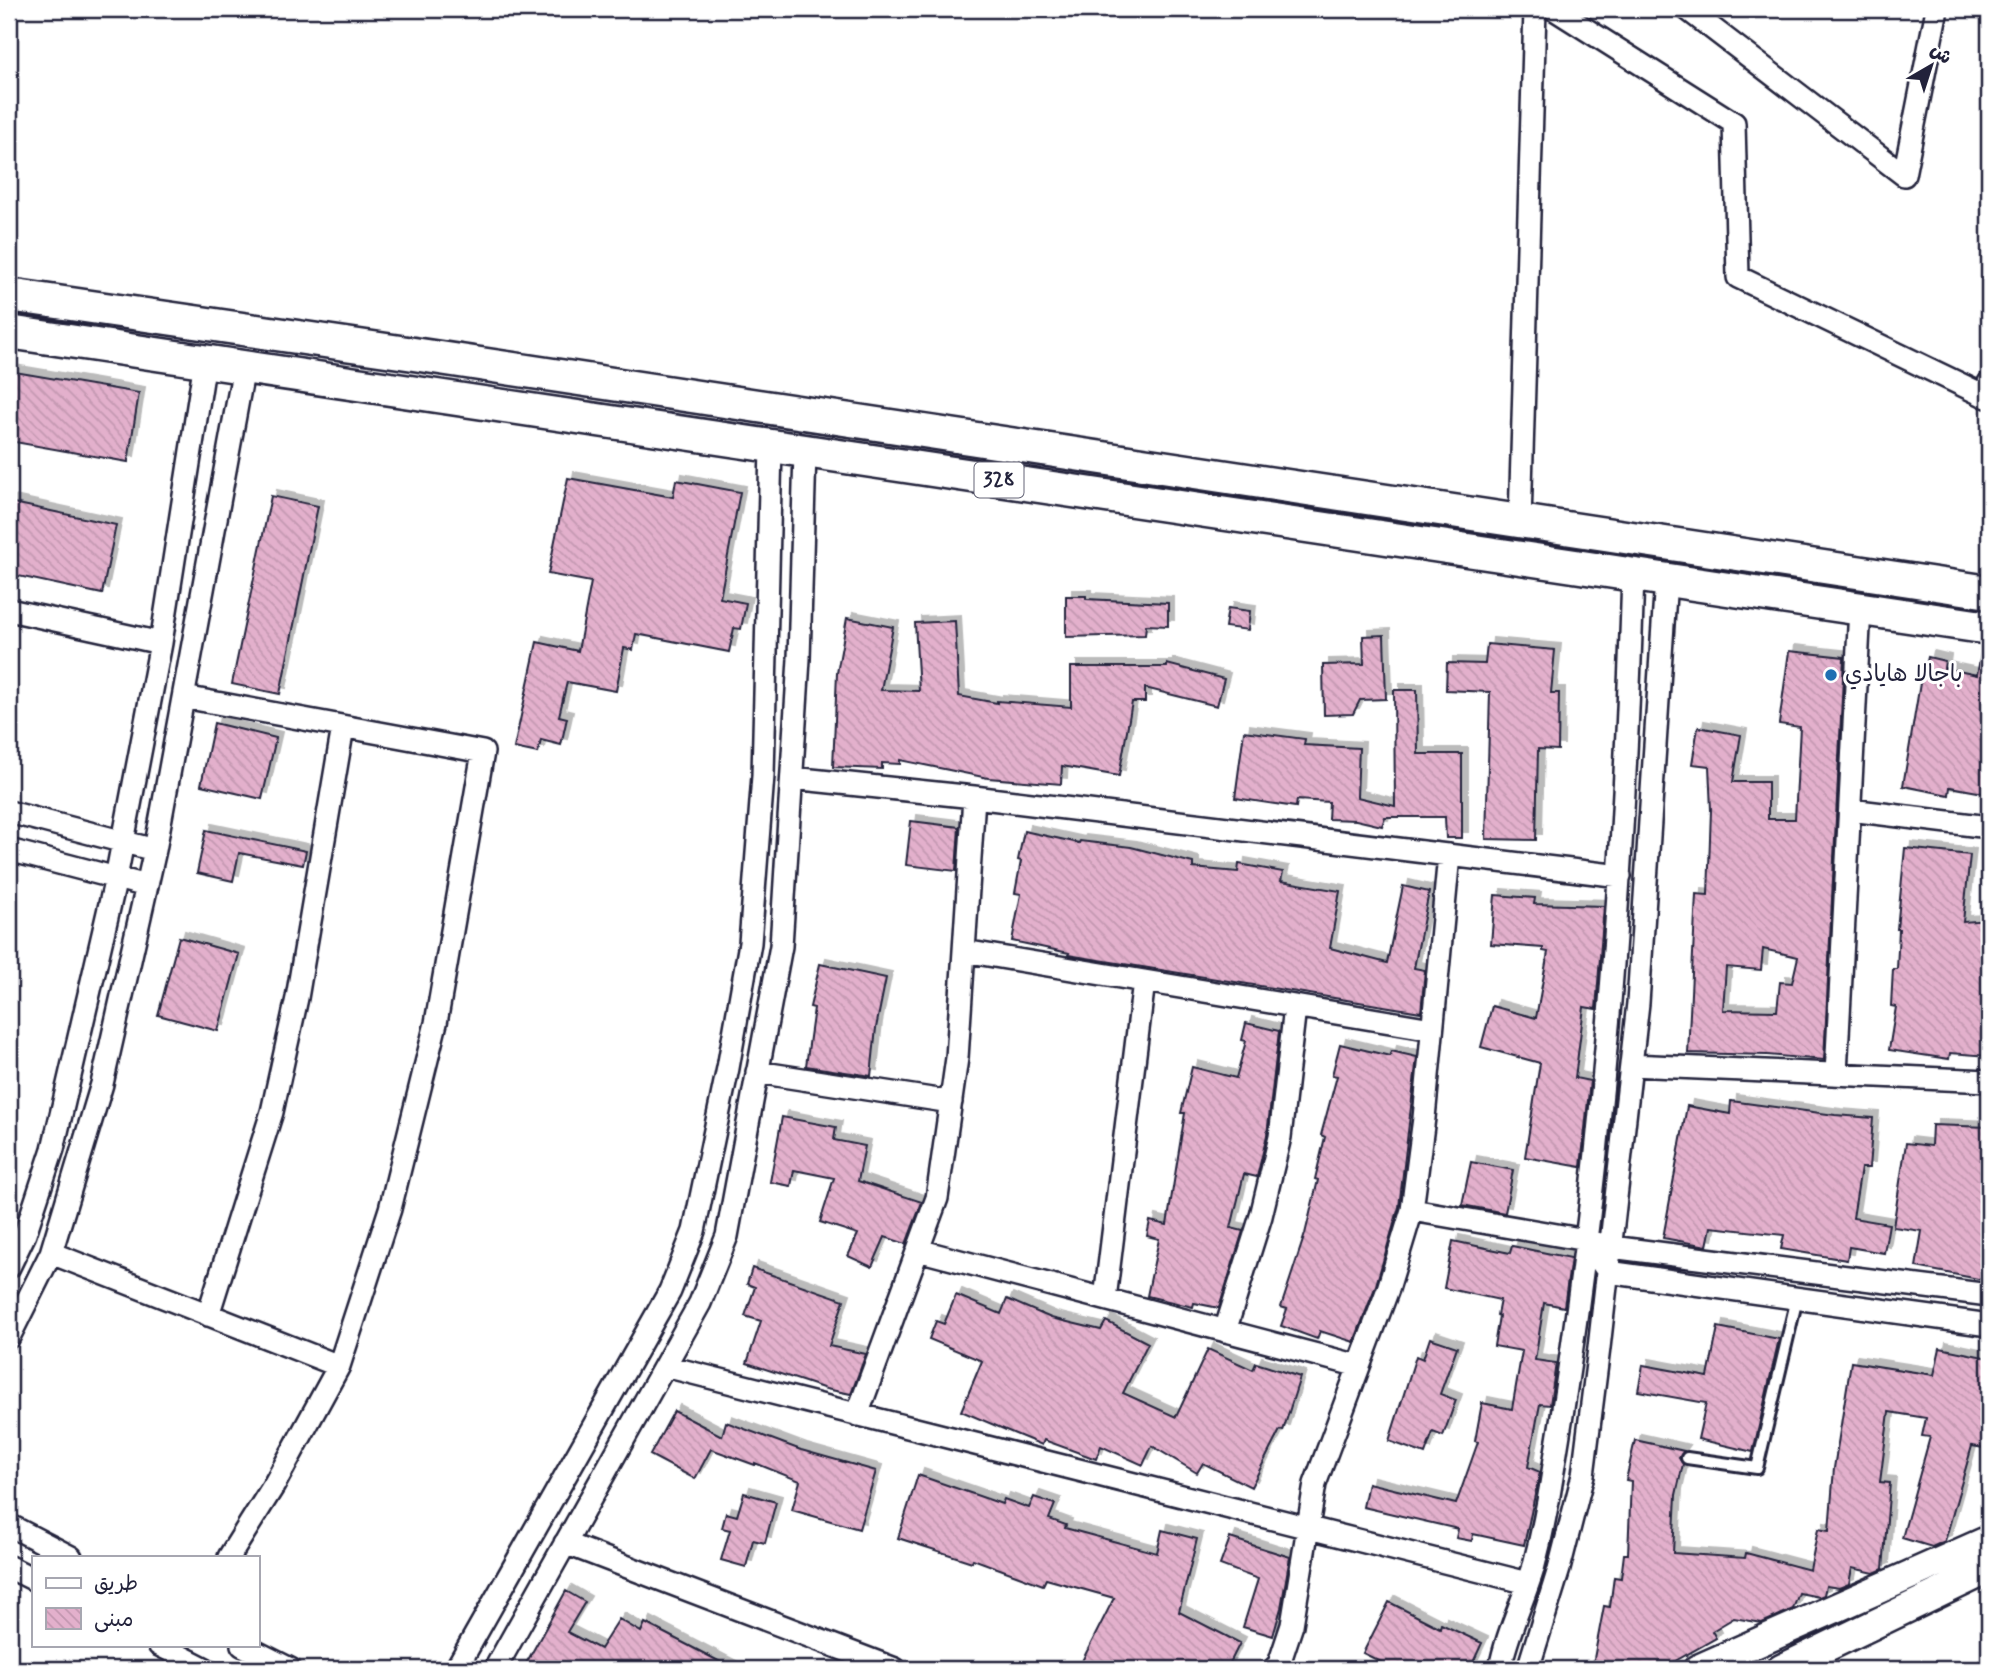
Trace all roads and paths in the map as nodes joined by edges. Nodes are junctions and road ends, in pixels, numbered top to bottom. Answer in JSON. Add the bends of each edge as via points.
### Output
{"nodes":[{"id":1,"x":1535,"y":9,"type":"edge"},
{"id":2,"x":1554,"y":9,"type":"edge"},
{"id":3,"x":1687,"y":9,"type":"edge"},
{"id":4,"x":1937,"y":9,"type":"edge"},
{"id":5,"x":9,"y":295,"type":"edge"},
{"id":6,"x":9,"y":332,"type":"edge"},
{"id":7,"x":205,"y":361,"type":"junction"},
{"id":8,"x":244,"y":367,"type":"junction"},
{"id":9,"x":1989,"y":383,"type":"edge"},
{"id":10,"x":771,"y":447,"type":"junction"},
{"id":11,"x":805,"y":452,"type":"junction"},
{"id":12,"x":1520,"y":522,"type":"junction"},
{"id":13,"x":1633,"y":574,"type":"junction"},
{"id":14,"x":1665,"y":579,"type":"junction"},
{"id":15,"x":1989,"y":592,"type":"edge"},
{"id":16,"x":1860,"y":608,"type":"junction"},
{"id":17,"x":9,"y":610,"type":"edge"},
{"id":18,"x":1989,"y":628,"type":"edge"},
{"id":19,"x":161,"y":643,"type":"junction"},
{"id":20,"x":184,"y":697,"type":"junction"},
{"id":21,"x":344,"y":726,"type":"junction"},
{"id":22,"x":792,"y":778,"type":"junction"},
{"id":23,"x":974,"y":797,"type":"junction"},
{"id":24,"x":1850,"y":810,"type":"junction"},
{"id":25,"x":9,"y":812,"type":"edge"},
{"id":26,"x":1989,"y":827,"type":"edge"},
{"id":27,"x":123,"y":842,"type":"junction"},
{"id":28,"x":9,"y":850,"type":"edge"},
{"id":29,"x":155,"y":850,"type":"junction"},
{"id":30,"x":1450,"y":855,"type":"junction"},
{"id":31,"x":1620,"y":876,"type":"junction"},
{"id":32,"x":116,"y":878,"type":"junction"},
{"id":33,"x":147,"y":886,"type":"junction"},
{"id":34,"x":964,"y":951,"type":"junction"},
{"id":35,"x":1144,"y":981,"type":"junction"},
{"id":36,"x":1296,"y":1007,"type":"junction"},
{"id":37,"x":1432,"y":1029,"type":"junction"},
{"id":38,"x":1631,"y":1065,"type":"junction"},
{"id":39,"x":757,"y":1072,"type":"junction"},
{"id":40,"x":1836,"y":1074,"type":"junction"},
{"id":41,"x":1989,"y":1081,"type":"edge"},
{"id":42,"x":951,"y":1102,"type":"junction"},
{"id":43,"x":1412,"y":1210,"type":"junction"},
{"id":44,"x":1586,"y":1240,"type":"junction"},
{"id":45,"x":1611,"y":1247,"type":"junction"},
{"id":46,"x":918,"y":1250,"type":"junction"},
{"id":47,"x":51,"y":1253,"type":"junction"},
{"id":48,"x":9,"y":1266,"type":"edge"},
{"id":49,"x":1608,"y":1272,"type":"junction"},
{"id":50,"x":1989,"y":1295,"type":"edge"},
{"id":51,"x":1797,"y":1298,"type":"junction"},
{"id":52,"x":1104,"y":1299,"type":"junction"},
{"id":53,"x":208,"y":1315,"type":"junction"},
{"id":54,"x":1989,"y":1325,"type":"edge"},
{"id":55,"x":1225,"y":1331,"type":"junction"},
{"id":56,"x":9,"y":1337,"type":"edge"},
{"id":57,"x":339,"y":1366,"type":"junction"},
{"id":58,"x":665,"y":1366,"type":"junction"},
{"id":59,"x":1359,"y":1367,"type":"junction"},
{"id":60,"x":857,"y":1415,"type":"junction"},
{"id":61,"x":1687,"y":1458,"type":"dead end"},
{"id":62,"x":9,"y":1525,"type":"edge"},
{"id":63,"x":1308,"y":1528,"type":"junction"},
{"id":64,"x":1989,"y":1540,"type":"edge"},
{"id":65,"x":565,"y":1543,"type":"junction"},
{"id":66,"x":69,"y":1556,"type":"edge"},
{"id":67,"x":230,"y":1556,"type":"edge"},
{"id":68,"x":9,"y":1567,"type":"edge"},
{"id":69,"x":1989,"y":1569,"type":"edge"},
{"id":70,"x":32,"y":1578,"type":"edge"},
{"id":71,"x":1528,"y":1583,"type":"junction"},
{"id":72,"x":160,"y":1646,"type":"edge"},
{"id":73,"x":244,"y":1646,"type":"edge"},
{"id":74,"x":183,"y":1664,"type":"edge"},
{"id":75,"x":206,"y":1669,"type":"edge"},
{"id":76,"x":290,"y":1669,"type":"edge"},
{"id":77,"x":456,"y":1669,"type":"edge"},
{"id":78,"x":495,"y":1669,"type":"edge"},
{"id":79,"x":895,"y":1669,"type":"edge"},
{"id":80,"x":1275,"y":1669,"type":"edge"},
{"id":81,"x":1500,"y":1669,"type":"edge"},
{"id":82,"x":1528,"y":1669,"type":"edge"},
{"id":83,"x":1698,"y":1669,"type":"edge"},
{"id":84,"x":1781,"y":1669,"type":"edge"}],
"edges":[{"from":1,"to":12,"type":"street"},
{"from":2,"to":9,"type":"street","via":[[1734,123],[1738,277],[1987,397]]},
{"from":3,"to":4,"type":"street","via":[[1904,175]]},
{"from":5,"to":12,"type":"main road"},
{"from":6,"to":7,"type":"main road","number":"328"},
{"from":7,"to":8,"type":"main road","number":"328"},
{"from":7,"to":19,"type":"street"},
{"from":8,"to":10,"type":"main road","number":"328"},
{"from":8,"to":20,"type":"street"},
{"from":10,"to":11,"type":"main road","number":"328"},
{"from":10,"to":77,"type":"street","via":[[763,776],[751,943],[694,1231],[670,1291]]},
{"from":11,"to":13,"type":"main road","number":"328"},
{"from":11,"to":22,"type":"street"},
{"from":12,"to":15,"type":"main road"},
{"from":13,"to":14,"type":"main road","number":"328"},
{"from":13,"to":31,"type":"street"},
{"from":14,"to":16,"type":"main road","number":"328"},
{"from":14,"to":38,"type":"street"},
{"from":16,"to":18,"type":"main road","number":"328"},
{"from":16,"to":24,"type":"street"},
{"from":17,"to":19,"type":"street"},
{"from":19,"to":27,"type":"street"},
{"from":20,"to":21,"type":"street"},
{"from":20,"to":29,"type":"street"},
{"from":21,"to":53,"type":"street","via":[[297,998],[272,1112]]},
{"from":21,"to":57,"type":"street","via":[[482,752],[436,1023],[390,1209]]},
{"from":22,"to":23,"type":"street"},
{"from":22,"to":39,"type":"street","via":[[781,946]]},
{"from":23,"to":30,"type":"street"},
{"from":23,"to":34,"type":"street"},
{"from":24,"to":26,"type":"street"},
{"from":24,"to":40,"type":"street"},
{"from":25,"to":27,"type":"street"},
{"from":27,"to":29,"type":"street"},
{"from":27,"to":32,"type":"street"},
{"from":28,"to":32,"type":"street"},
{"from":29,"to":33,"type":"street"},
{"from":30,"to":31,"type":"street"},
{"from":30,"to":37,"type":"street"},
{"from":31,"to":44,"type":"street","via":[[1611,1013]]},
{"from":32,"to":33,"type":"street"},
{"from":32,"to":48,"type":"street","via":[[53,1149],[25,1234]]},
{"from":33,"to":47,"type":"street","via":[[102,1084]]},
{"from":34,"to":35,"type":"street"},
{"from":34,"to":42,"type":"street"},
{"from":35,"to":36,"type":"street"},
{"from":35,"to":52,"type":"street"},
{"from":36,"to":37,"type":"street"},
{"from":36,"to":55,"type":"street","via":[[1280,1137]]},
{"from":37,"to":43,"type":"street"},
{"from":38,"to":40,"type":"street"},
{"from":38,"to":45,"type":"street"},
{"from":39,"to":42,"type":"street"},
{"from":39,"to":58,"type":"street","via":[[727,1236],[700,1303]]},
{"from":40,"to":41,"type":"street"},
{"from":42,"to":46,"type":"street","via":[[937,1199]]},
{"from":43,"to":44,"type":"street"},
{"from":43,"to":59,"type":"street"},
{"from":44,"to":45,"type":"street"},
{"from":44,"to":49,"type":"street"},
{"from":44,"to":71,"type":"street","via":[[1554,1467]]},
{"from":45,"to":49,"type":"street"},
{"from":45,"to":50,"type":"street"},
{"from":46,"to":52,"type":"street"},
{"from":46,"to":60,"type":"street"},
{"from":47,"to":53,"type":"street"},
{"from":47,"to":56,"type":"street"},
{"from":49,"to":51,"type":"street"},
{"from":49,"to":82,"type":"street","via":[[1583,1475]]},
{"from":51,"to":54,"type":"street"},
{"from":51,"to":61,"type":"lane","via":[[1757,1468]]},
{"from":52,"to":55,"type":"street"},
{"from":53,"to":57,"type":"street"},
{"from":55,"to":59,"type":"street"},
{"from":57,"to":67,"type":"street"},
{"from":58,"to":60,"type":"street"},
{"from":58,"to":65,"type":"street"},
{"from":59,"to":63,"type":"street","via":[[1315,1484]]},
{"from":60,"to":63,"type":"street"},
{"from":62,"to":66,"type":"street"},
{"from":63,"to":71,"type":"street"},
{"from":63,"to":80,"type":"street","via":[[1292,1625]]},
{"from":64,"to":83,"type":"street"},
{"from":65,"to":78,"type":"street"},
{"from":65,"to":79,"type":"street"},
{"from":68,"to":70,"type":"street"},
{"from":69,"to":84,"type":"street"},
{"from":71,"to":81,"type":"street"},
{"from":72,"to":74,"type":"street"},
{"from":73,"to":76,"type":"street"},
{"from":74,"to":75,"type":"street"}]}
